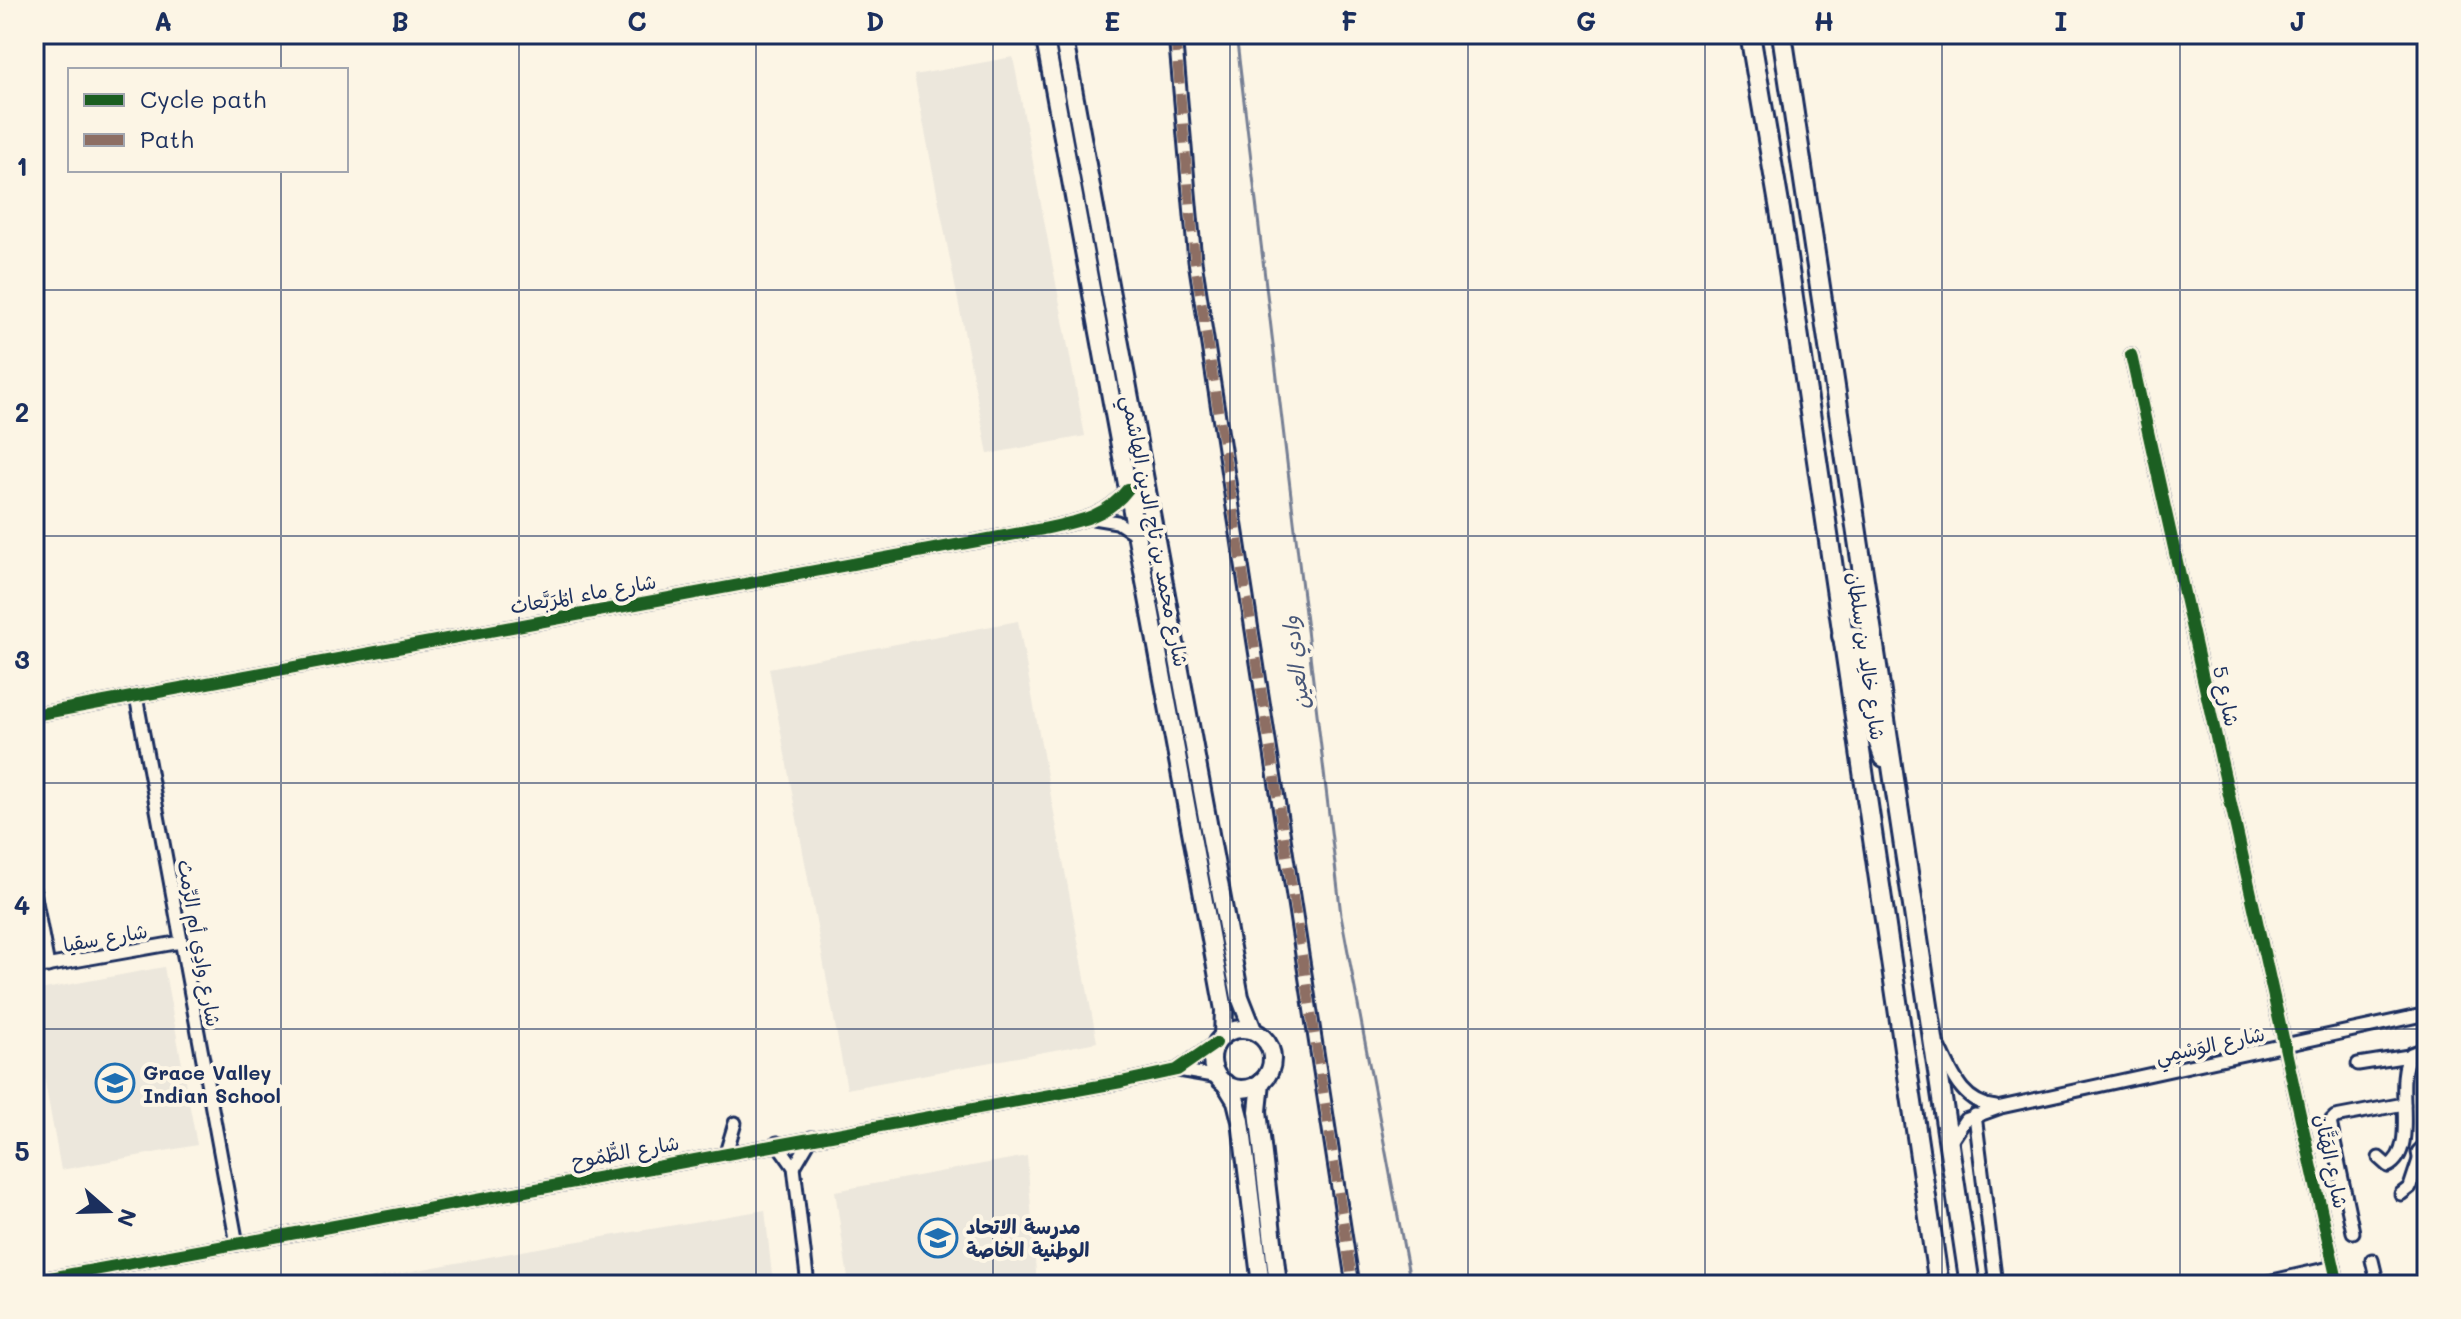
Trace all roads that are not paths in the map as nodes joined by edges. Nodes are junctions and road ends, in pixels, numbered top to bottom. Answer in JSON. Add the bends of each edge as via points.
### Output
{"nodes":[{"id":1,"x":1044,"y":34,"type":"edge"},
{"id":2,"x":1063,"y":34,"type":"edge"},
{"id":3,"x":1175,"y":34,"type":"edge"},
{"id":4,"x":1750,"y":34,"type":"edge"},
{"id":5,"x":1782,"y":34,"type":"edge"},
{"id":6,"x":2131,"y":355,"type":"dead end"},
{"id":7,"x":1818,"y":471,"type":"junction"},
{"id":8,"x":1128,"y":489,"type":"junction"},
{"id":9,"x":1092,"y":518,"type":"junction"},
{"id":10,"x":1138,"y":536,"type":"junction"},
{"id":11,"x":1869,"y":611,"type":"junction"},
{"id":12,"x":1842,"y":636,"type":"junction"},
{"id":13,"x":136,"y":696,"type":"junction"},
{"id":14,"x":34,"y":715,"type":"edge"},
{"id":15,"x":1896,"y":777,"type":"junction"},
{"id":16,"x":34,"y":891,"type":"edge"},
{"id":17,"x":181,"y":942,"type":"junction"},
{"id":18,"x":48,"y":966,"type":"junction"},
{"id":19,"x":34,"y":968,"type":"edge"},
{"id":20,"x":2427,"y":1014,"type":"edge"},
{"id":21,"x":1253,"y":1030,"type":"junction"},
{"id":22,"x":1932,"y":1033,"type":"junction"},
{"id":23,"x":1220,"y":1040,"type":"junction"},
{"id":24,"x":2286,"y":1046,"type":"junction"},
{"id":25,"x":2427,"y":1048,"type":"edge"},
{"id":26,"x":2409,"y":1056,"type":"junction"},
{"id":27,"x":2358,"y":1064,"type":"dead end"},
{"id":28,"x":1177,"y":1070,"type":"junction"},
{"id":29,"x":1222,"y":1080,"type":"junction"},
{"id":30,"x":1261,"y":1082,"type":"junction"},
{"id":31,"x":2404,"y":1104,"type":"junction"},
{"id":32,"x":2001,"y":1107,"type":"junction"},
{"id":33,"x":1975,"y":1115,"type":"junction"},
{"id":34,"x":735,"y":1123,"type":"dead end"},
{"id":35,"x":811,"y":1138,"type":"junction"},
{"id":36,"x":2403,"y":1142,"type":"junction"},
{"id":37,"x":777,"y":1143,"type":"junction"},
{"id":38,"x":1949,"y":1144,"type":"junction"},
{"id":39,"x":726,"y":1153,"type":"junction"},
{"id":40,"x":2423,"y":1155,"type":"edge"},
{"id":41,"x":2379,"y":1158,"type":"dead end"},
{"id":42,"x":794,"y":1167,"type":"junction"},
{"id":43,"x":2401,"y":1194,"type":"dead end"},
{"id":44,"x":2353,"y":1232,"type":"dead end"},
{"id":45,"x":237,"y":1244,"type":"junction"},
{"id":46,"x":2372,"y":1260,"type":"dead end"},
{"id":47,"x":2334,"y":1267,"type":"junction"},
{"id":48,"x":34,"y":1281,"type":"edge"},
{"id":49,"x":808,"y":1285,"type":"edge"},
{"id":50,"x":1261,"y":1285,"type":"edge"},
{"id":51,"x":1278,"y":1285,"type":"edge"},
{"id":52,"x":1353,"y":1285,"type":"edge"},
{"id":53,"x":1939,"y":1285,"type":"edge"},
{"id":54,"x":1970,"y":1285,"type":"edge"},
{"id":55,"x":1996,"y":1285,"type":"edge"},
{"id":56,"x":2255,"y":1285,"type":"edge"},
{"id":57,"x":2338,"y":1285,"type":"edge"},
{"id":58,"x":2378,"y":1285,"type":"edge"}],
"edges":[{"from":1,"to":8,"type":"street","name":"شارع محمد بن تاج الدين الهاشمي"},
{"from":2,"to":21,"type":"street","name":"شارع محمد بن تاج الدين الهاشمي","via":[[1241,1004]]},
{"from":3,"to":52,"type":"street","via":[[1195,261]]},
{"from":4,"to":7,"type":"main road","name":"شارع خالِد بن سلطان"},
{"from":5,"to":11,"type":"main road","name":"شارع خالِد بن سلطان"},
{"from":6,"to":24,"type":"street","name":"شارع 5"},
{"from":7,"to":11,"type":"main road","via":[[1832,499],[1851,606]]},
{"from":7,"to":12,"type":"main road","name":"شارع خالِد بن سلطان"},
{"from":8,"to":9,"type":"street","name":"شارع ماء المُرَبَّعات"},
{"from":8,"to":10,"type":"street","name":"شارع محمد بن تاج الدين الهاشمي"},
{"from":9,"to":10,"type":"street","name":"شارع ماء المُرَبَّعات","via":[[1117,522]]},
{"from":9,"to":13,"type":"street","name":"شارع ماء المُرَبَّعات"},
{"from":10,"to":23,"type":"street","name":"شارع محمد بن تاج الدين الهاشمي","via":[[1224,1010]]},
{"from":11,"to":15,"type":"main road","name":"شارع خالِد بن سلطان"},
{"from":12,"to":15,"type":"main road","via":[[1855,636],[1861,644],[1875,732]]},
{"from":12,"to":53,"type":"main road","name":"شارع خالِد بن سلطان"},
{"from":13,"to":14,"type":"street","name":"شارع ماء المُرَبَّعات"},
{"from":13,"to":17,"type":"street","name":"شارع وادِي أم الرِّمث"},
{"from":15,"to":22,"type":"main road","name":"شارع خالِد بن سلطان"},
{"from":16,"to":18,"type":"street"},
{"from":17,"to":18,"type":"street","name":"شارع سقيا"},
{"from":17,"to":45,"type":"street","name":"شارع وادِي أم الرِّمث"},
{"from":18,"to":19,"type":"street","name":"شارع سقيا"},
{"from":20,"to":24,"type":"street","name":"شارع الوَسْمِي"},
{"from":21,"to":23,"type":"street","via":[[1240,1029]]},
{"from":21,"to":30,"type":"street","via":[[1264,1038],[1272,1057]]},
{"from":22,"to":32,"type":"street","via":[[1971,1099]]},
{"from":22,"to":38,"type":"main road","name":"شارع خالِد بن سلطان"},
{"from":23,"to":28,"type":"street","name":"شارع الطُّمُوح"},
{"from":23,"to":29,"type":"street","via":[[1212,1061]]},
{"from":24,"to":32,"type":"street","name":"شارع الوَسْمِي"},
{"from":24,"to":47,"type":"street","name":"شارع الهَتَّان"},
{"from":25,"to":26,"type":"street"},
{"from":26,"to":27,"type":"street"},
{"from":26,"to":31,"type":"street"},
{"from":28,"to":29,"type":"street","name":"شارع الطُّمُوح"},
{"from":28,"to":35,"type":"street","name":"شارع الطُّمُوح"},
{"from":29,"to":30,"type":"street","via":[[1240,1088]]},
{"from":29,"to":50,"type":"street","via":[[1239,1110]]},
{"from":30,"to":51,"type":"street","via":[[1258,1111]]},
{"from":31,"to":36,"type":"street"},
{"from":31,"to":44,"type":"street","via":[[2330,1122]]},
{"from":32,"to":33,"type":"street","name":"شارع الوَسْمِي"},
{"from":33,"to":38,"type":"street","via":[[1965,1120]]},
{"from":33,"to":55,"type":"street"},
{"from":34,"to":39,"type":"street"},
{"from":35,"to":37,"type":"street","name":"شارع الطُّمُوح"},
{"from":35,"to":42,"type":"street"},
{"from":36,"to":40,"type":"street"},
{"from":36,"to":41,"type":"street","via":[[2392,1165]]},
{"from":37,"to":39,"type":"street","name":"شارع الطُّمُوح"},
{"from":37,"to":42,"type":"street"},
{"from":38,"to":54,"type":"main road","name":"شارع خالِد بن سلطان"},
{"from":39,"to":45,"type":"street","name":"شارع الطُّمُوح"},
{"from":40,"to":43,"type":"street","via":[[2410,1187]]},
{"from":42,"to":49,"type":"street"},
{"from":45,"to":48,"type":"street","name":"شارع الطُّمُوح"},
{"from":46,"to":58,"type":"street"},
{"from":47,"to":56,"type":"street"},
{"from":47,"to":57,"type":"street","name":"شارع الهَتَّان"}]}
